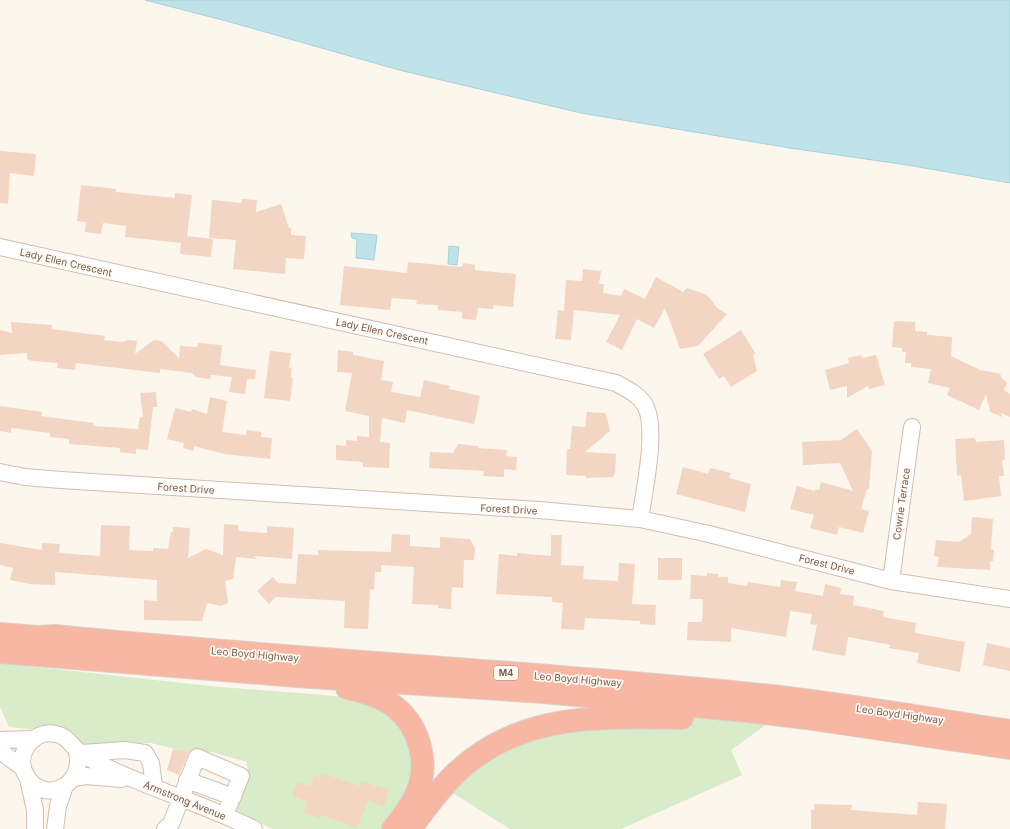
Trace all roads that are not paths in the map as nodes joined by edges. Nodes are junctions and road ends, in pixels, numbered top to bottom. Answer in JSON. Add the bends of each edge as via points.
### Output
{"nodes":[{"id":1,"x":0,"y":247,"type":"edge"},
{"id":2,"x":912,"y":427,"type":"dead end"},
{"id":3,"x":0,"y":472,"type":"edge"},
{"id":4,"x":640,"y":519,"type":"junction"},
{"id":5,"x":891,"y":581,"type":"junction"},
{"id":6,"x":1010,"y":599,"type":"edge"},
{"id":7,"x":0,"y":623,"type":"edge"},
{"id":8,"x":0,"y":634,"type":"edge"},
{"id":9,"x":55,"y":636,"type":"junction"},
{"id":10,"x":0,"y":652,"type":"edge"},
{"id":11,"x":297,"y":676,"type":"junction"},
{"id":12,"x":747,"y":712,"type":"junction"},
{"id":13,"x":1010,"y":731,"type":"edge"},
{"id":14,"x":34,"y":739,"type":"junction"},
{"id":15,"x":0,"y":740,"type":"edge"},
{"id":16,"x":1010,"y":748,"type":"edge"},
{"id":17,"x":0,"y":751,"type":"edge"},
{"id":18,"x":79,"y":751,"type":"junction"},
{"id":19,"x":26,"y":774,"type":"junction"},
{"id":20,"x":187,"y":780,"type":"junction"},
{"id":21,"x":138,"y":781,"type":"junction"},
{"id":22,"x":70,"y":782,"type":"junction"},
{"id":23,"x":154,"y":787,"type":"junction"},
{"id":24,"x":235,"y":791,"type":"junction"},
{"id":25,"x":180,"y":797,"type":"junction"},
{"id":26,"x":225,"y":815,"type":"junction"},
{"id":27,"x":244,"y":827,"type":"edge"},
{"id":28,"x":170,"y":828,"type":"edge"},
{"id":29,"x":34,"y":829,"type":"edge"},
{"id":30,"x":55,"y":829,"type":"edge"},
{"id":31,"x":393,"y":829,"type":"edge"},
{"id":32,"x":410,"y":829,"type":"edge"}],
"edges":[{"from":1,"to":4,"type":"street","name":"Lady Ellen Crescent","via":[[616,383],[634,392],[645,405],[649,417],[648,465]]},
{"from":2,"to":5,"type":"street","name":"Cowrie Terrace"},
{"from":3,"to":4,"type":"street","name":"Forest Drive","via":[[61,480]]},
{"from":4,"to":5,"type":"street","name":"Forest Drive"},
{"from":5,"to":6,"type":"street","name":"Forest Drive"},
{"from":7,"to":9,"type":"highway"},
{"from":8,"to":9,"type":"highway","name":"Leo Boyd Highway","number":"M4"},
{"from":9,"to":13,"type":"highway","name":"Leo Boyd Highway","number":"M4","via":[[174,648],[774,696]]},
{"from":10,"to":11,"type":"highway","name":"Leo Boyd Highway","number":"M4"},
{"from":11,"to":12,"type":"highway","name":"Leo Boyd Highway","number":"M4","via":[[544,692]]},
{"from":11,"to":31,"type":"highway","via":[[380,698],[394,706],[412,726],[421,749],[422,778],[413,802]]},
{"from":12,"to":16,"type":"highway","name":"Leo Boyd Highway","number":"M4","via":[[814,719]]},
{"from":12,"to":32,"type":"highway","via":[[704,718],[574,719],[531,729],[498,744],[467,764],[435,796]]},
{"from":14,"to":15,"type":"street"},
{"from":14,"to":18,"type":"street","via":[[46,734],[58,734]]},
{"from":14,"to":19,"type":"street","via":[[24,752]]},
{"from":17,"to":19,"type":"street"},
{"from":18,"to":21,"type":"street","name":"Armstrong Avenue","via":[[104,766]]},
{"from":18,"to":22,"type":"street","via":[[79,766]]},
{"from":18,"to":23,"type":"street","via":[[125,750],[145,753],[151,763]]},
{"from":19,"to":22,"type":"street","via":[[40,788],[47,790]]},
{"from":19,"to":29,"type":"street","via":[[35,810]]},
{"from":20,"to":24,"type":"street"},
{"from":20,"to":24,"type":"street","via":[[197,757],[241,776]]},
{"from":20,"to":25,"type":"street"},
{"from":21,"to":22,"type":"street","name":"Armstrong Avenue","via":[[86,776]]},
{"from":21,"to":23,"type":"street","name":"Armstrong Avenue"},
{"from":22,"to":30,"type":"street","via":[[58,806]]},
{"from":23,"to":25,"type":"street","name":"Armstrong Avenue"},
{"from":24,"to":26,"type":"street"},
{"from":25,"to":26,"type":"street","name":"Armstrong Avenue"},
{"from":25,"to":28,"type":"street"},
{"from":26,"to":27,"type":"street","name":"Armstrong Avenue"}]}
